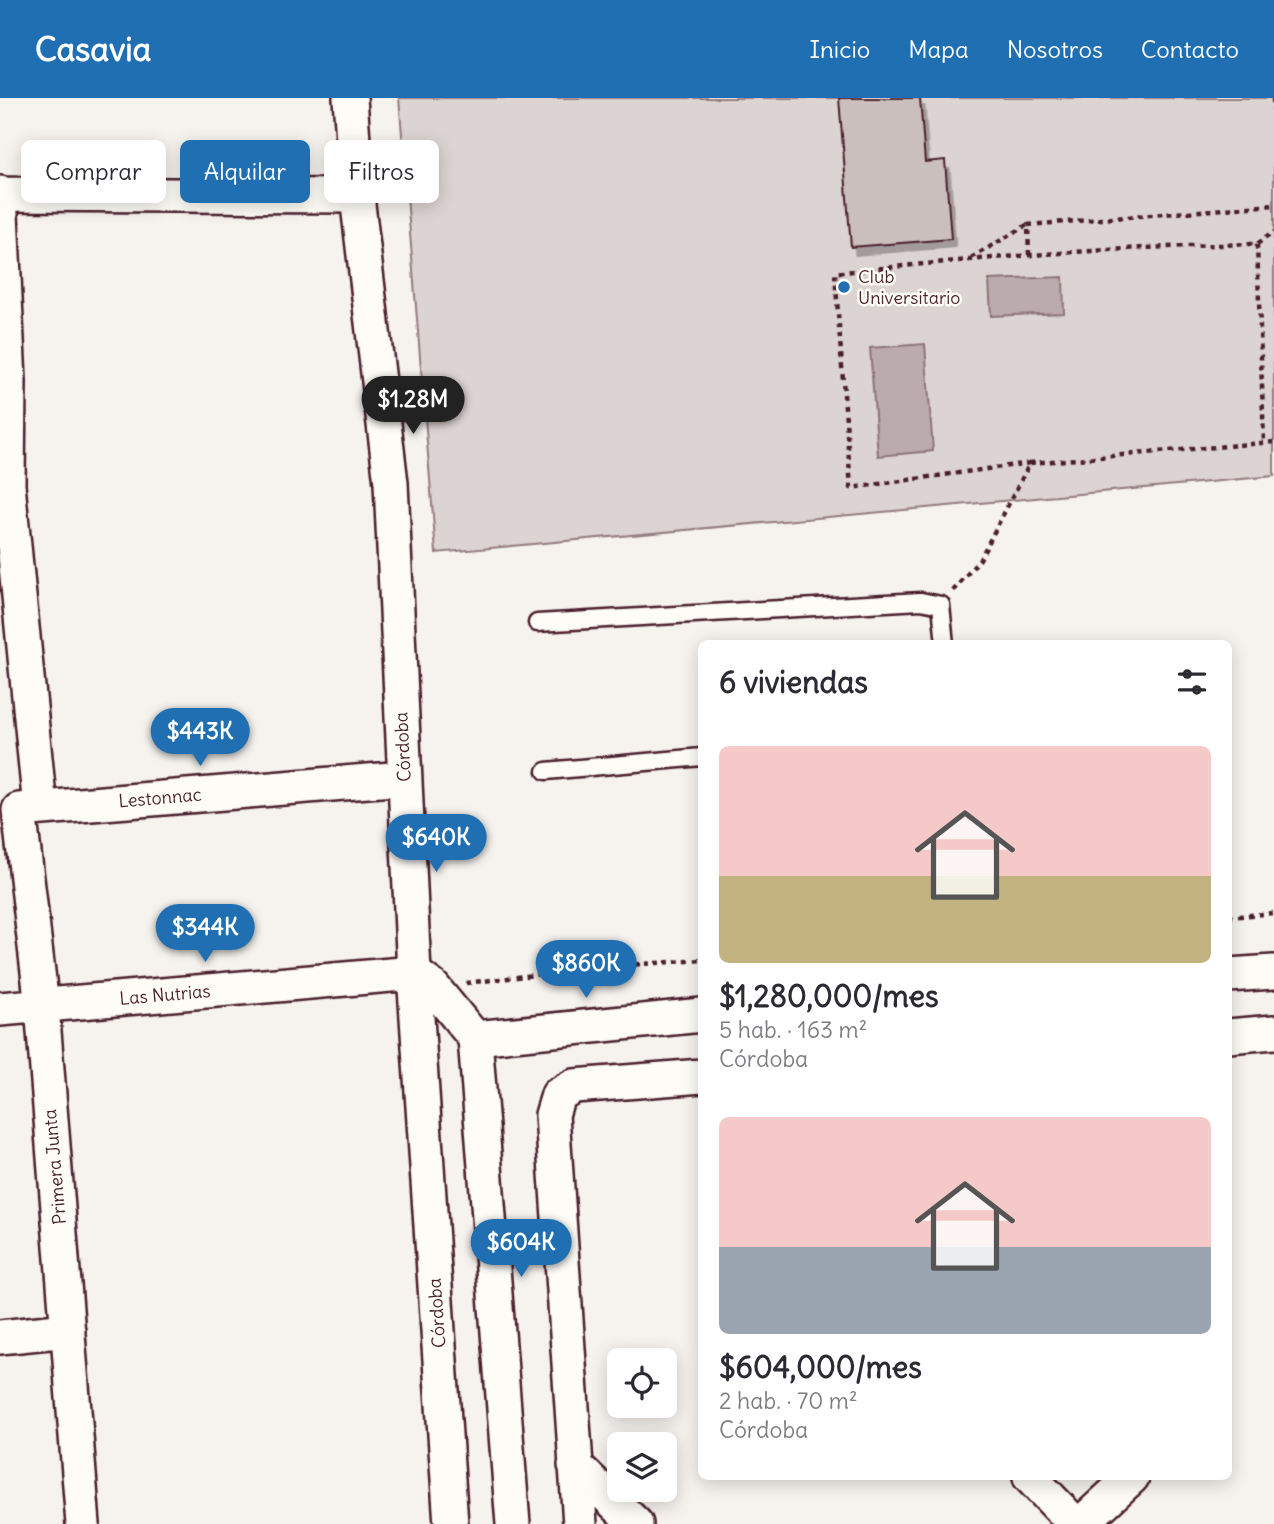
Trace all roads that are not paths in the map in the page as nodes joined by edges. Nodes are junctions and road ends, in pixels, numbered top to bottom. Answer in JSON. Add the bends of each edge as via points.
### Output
{"nodes":[{"id":1,"x":350,"y":98,"type":"edge"},
{"id":2,"x":353,"y":140,"type":"edge"},
{"id":3,"x":0,"y":194,"type":"edge"},
{"id":4,"x":324,"y":196,"type":"edge"},
{"id":5,"x":358,"y":203,"type":"edge"},
{"id":6,"x":4,"y":383,"type":"edge"},
{"id":7,"x":4,"y":484,"type":"edge"},
{"id":8,"x":537,"y":623,"type":"dead end"},
{"id":9,"x":944,"y":640,"type":"edge"},
{"id":10,"x":698,"y":757,"type":"edge"},
{"id":11,"x":546,"y":771,"type":"dead end"},
{"id":12,"x":404,"y":778,"type":"junction"},
{"id":13,"x":20,"y":810,"type":"edge"},
{"id":14,"x":1274,"y":972,"type":"edge"},
{"id":15,"x":1232,"y":975,"type":"edge"},
{"id":16,"x":423,"y":980,"type":"junction"},
{"id":17,"x":42,"y":1006,"type":"junction"},
{"id":18,"x":0,"y":1009,"type":"edge"},
{"id":19,"x":698,"y":1015,"type":"edge"},
{"id":20,"x":1274,"y":1032,"type":"edge"},
{"id":21,"x":1232,"y":1036,"type":"edge"},
{"id":22,"x":475,"y":1038,"type":"junction"},
{"id":23,"x":698,"y":1076,"type":"edge"},
{"id":24,"x":68,"y":1330,"type":"junction"},
{"id":25,"x":0,"y":1336,"type":"edge"},
{"id":26,"x":575,"y":1465,"type":"junction"},
{"id":27,"x":1033,"y":1480,"type":"edge"},
{"id":28,"x":1129,"y":1480,"type":"edge"},
{"id":29,"x":83,"y":1524,"type":"edge"},
{"id":30,"x":451,"y":1524,"type":"edge"},
{"id":31,"x":513,"y":1524,"type":"edge"},
{"id":32,"x":580,"y":1524,"type":"edge"},
{"id":33,"x":636,"y":1524,"type":"edge"},
{"id":34,"x":1075,"y":1524,"type":"edge"},
{"id":35,"x":1081,"y":1524,"type":"edge"}],
"edges":[{"from":1,"to":2,"type":"street","name":"Córdoba"},
{"from":3,"to":4,"type":"street"},
{"from":3,"to":6,"type":"street","name":"Primera Junta"},
{"from":5,"to":12,"type":"street","name":"Córdoba","via":[[391,483]]},
{"from":6,"to":7,"type":"street","name":"Primera Junta"},
{"from":7,"to":13,"type":"street","name":"Primera Junta"},
{"from":8,"to":9,"type":"lane","via":[[922,601],[941,605]]},
{"from":10,"to":11,"type":"lane"},
{"from":12,"to":13,"type":"street","name":"Lestonnac"},
{"from":12,"to":16,"type":"street","name":"Córdoba"},
{"from":13,"to":17,"type":"street","name":"Primera Junta"},
{"from":14,"to":15,"type":"street"},
{"from":16,"to":17,"type":"street","name":"Las Nutrias"},
{"from":16,"to":22,"type":"street"},
{"from":16,"to":30,"type":"street","name":"Córdoba"},
{"from":17,"to":18,"type":"street","name":"Las Nutrias"},
{"from":17,"to":24,"type":"street","name":"Primera Junta"},
{"from":19,"to":22,"type":"street"},
{"from":20,"to":21,"type":"street"},
{"from":22,"to":31,"type":"street"},
{"from":23,"to":26,"type":"street","via":[[574,1086],[558,1095],[552,1115]]},
{"from":24,"to":25,"type":"street"},
{"from":24,"to":29,"type":"street","name":"Primera Junta"},
{"from":26,"to":32,"type":"street"},
{"from":26,"to":33,"type":"street"},
{"from":27,"to":34,"type":"street"},
{"from":28,"to":35,"type":"street"}]}
